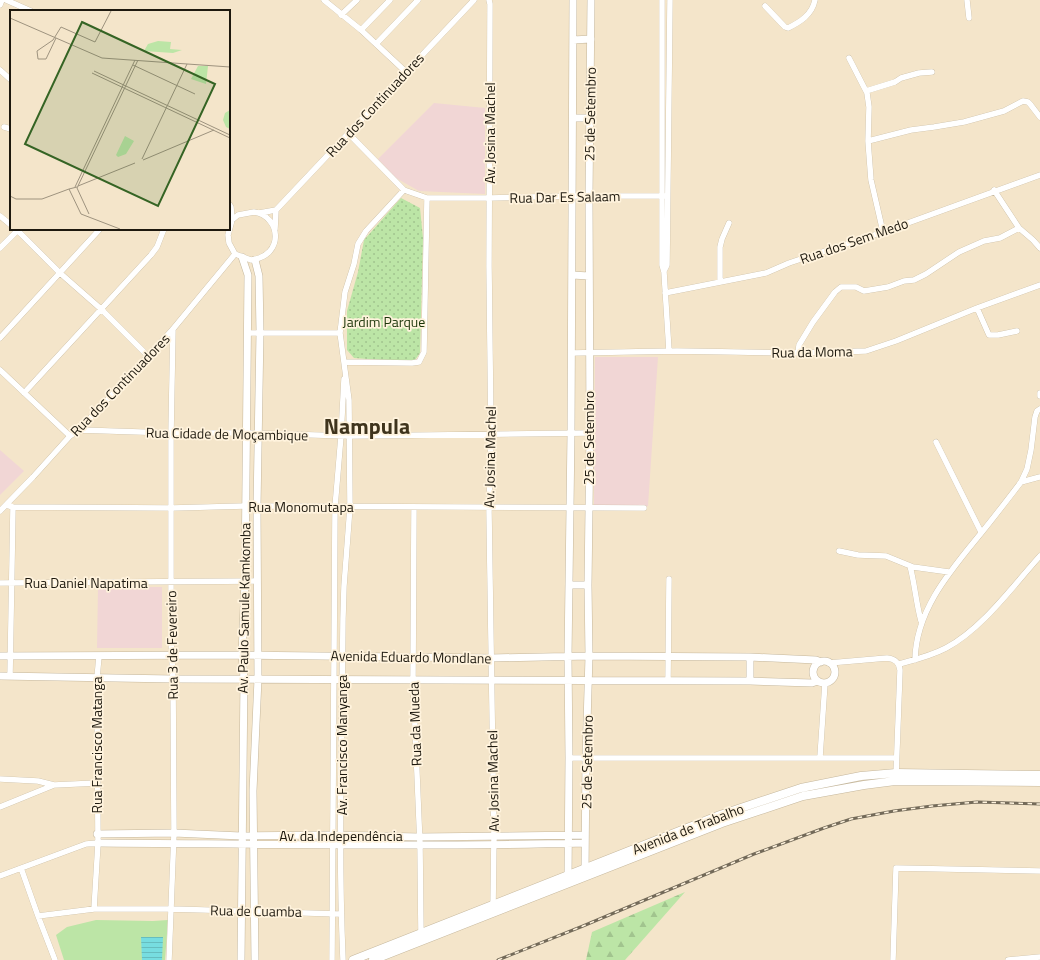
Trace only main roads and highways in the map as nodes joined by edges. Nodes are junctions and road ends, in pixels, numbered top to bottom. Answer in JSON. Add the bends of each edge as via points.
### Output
{"nodes":[{"id":1,"x":573,"y":0,"type":"edge"},
{"id":2,"x":591,"y":0,"type":"edge"},
{"id":3,"x":591,"y":38,"type":"junction"},
{"id":4,"x":573,"y":40,"type":"junction"},
{"id":5,"x":573,"y":118,"type":"junction"},
{"id":6,"x":590,"y":118,"type":"junction"},
{"id":7,"x":238,"y":256,"type":"road end"},
{"id":8,"x":255,"y":260,"type":"road end"},
{"id":9,"x":572,"y":275,"type":"junction"},
{"id":10,"x":589,"y":276,"type":"junction"},
{"id":11,"x":569,"y":585,"type":"junction"},
{"id":12,"x":588,"y":585,"type":"junction"},
{"id":13,"x":242,"y":655,"type":"junction"},
{"id":14,"x":0,"y":656,"type":"edge"},
{"id":15,"x":258,"y":656,"type":"junction"},
{"id":16,"x":589,"y":656,"type":"junction"},
{"id":17,"x":568,"y":657,"type":"junction"},
{"id":18,"x":750,"y":657,"type":"junction"},
{"id":19,"x":821,"y":662,"type":"junction"},
{"id":20,"x":0,"y":676,"type":"edge"},
{"id":21,"x":244,"y":678,"type":"junction"},
{"id":22,"x":258,"y":679,"type":"junction"},
{"id":23,"x":568,"y":680,"type":"junction"},
{"id":24,"x":589,"y":680,"type":"junction"},
{"id":25,"x":750,"y":681,"type":"junction"},
{"id":26,"x":821,"y":682,"type":"junction"},
{"id":27,"x":1040,"y":775,"type":"edge"},
{"id":28,"x":896,"y":777,"type":"junction"},
{"id":29,"x":1040,"y":782,"type":"edge"},
{"id":30,"x":97,"y":834,"type":"road end"},
{"id":31,"x":568,"y":835,"type":"junction"},
{"id":32,"x":585,"y":835,"type":"junction"},
{"id":33,"x":241,"y":836,"type":"junction"},
{"id":34,"x":253,"y":836,"type":"junction"},
{"id":35,"x":420,"y":841,"type":"junction"},
{"id":36,"x":98,"y":843,"type":"road end"},
{"id":37,"x":585,"y":843,"type":"junction"},
{"id":38,"x":568,"y":844,"type":"junction"},
{"id":39,"x":242,"y":845,"type":"junction"},
{"id":40,"x":253,"y":845,"type":"junction"},
{"id":41,"x":585,"y":872,"type":"junction"},
{"id":42,"x":568,"y":880,"type":"junction"},
{"id":43,"x":421,"y":937,"type":"junction"},
{"id":44,"x":241,"y":960,"type":"edge"},
{"id":45,"x":254,"y":960,"type":"edge"},
{"id":46,"x":353,"y":960,"type":"edge"},
{"id":47,"x":373,"y":960,"type":"edge"}],
"edges":[{"from":1,"to":4,"type":"main road","name":"25 de Setembro"},
{"from":2,"to":3,"type":"main road","name":"25 de Setembro"},
{"from":3,"to":4,"type":"main road"},
{"from":3,"to":6,"type":"main road","name":"25 de Setembro"},
{"from":4,"to":5,"type":"main road","name":"25 de Setembro"},
{"from":5,"to":6,"type":"main road"},
{"from":5,"to":9,"type":"main road","name":"25 de Setembro"},
{"from":6,"to":10,"type":"main road","name":"25 de Setembro"},
{"from":7,"to":13,"type":"main road","name":"Av. Paulo Samule Kamkomba","via":[[248,275]]},
{"from":8,"to":15,"type":"main road","name":"Av. Paulo Samule Kamkomba","via":[[259,276],[260,332]]},
{"from":9,"to":10,"type":"main road"},
{"from":9,"to":11,"type":"main road","name":"25 de Setembro"},
{"from":10,"to":12,"type":"main road","name":"25 de Setembro"},
{"from":11,"to":12,"type":"main road"},
{"from":11,"to":17,"type":"main road","name":"25 de Setembro"},
{"from":12,"to":16,"type":"main road","name":"25 de Setembro"},
{"from":13,"to":14,"type":"main road","name":"Avenida Eduardo Mondlane"},
{"from":13,"to":15,"type":"main road","name":"Avenida Eduardo Mondlane"},
{"from":13,"to":21,"type":"main road","name":"Av. Paulo Samule Kamkomba"},
{"from":15,"to":17,"type":"main road","name":"Avenida Eduardo Mondlane"},
{"from":15,"to":22,"type":"main road","name":"Av. Paulo Samule Kamkomba"},
{"from":16,"to":17,"type":"main road","name":"Avenida Eduardo Mondlane"},
{"from":16,"to":18,"type":"main road","name":"Avenida Eduardo Mondlane"},
{"from":16,"to":24,"type":"main road","name":"25 de Setembro"},
{"from":17,"to":23,"type":"main road","name":"25 de Setembro"},
{"from":18,"to":19,"type":"main road","name":"Avenida Eduardo Mondlane"},
{"from":18,"to":25,"type":"main road"},
{"from":19,"to":26,"type":"main road","via":[[814,670],[814,677]]},
{"from":19,"to":26,"type":"main road","via":[[834,667],[835,674],[832,680]]},
{"from":20,"to":21,"type":"main road","name":"Avenida Eduardo Mondlane"},
{"from":21,"to":22,"type":"main road","name":"Avenida Eduardo Mondlane"},
{"from":21,"to":33,"type":"main road","name":"Av. Paulo Samule Kamkomba"},
{"from":22,"to":23,"type":"main road","name":"Avenida Eduardo Mondlane"},
{"from":22,"to":34,"type":"main road","name":"Av. Paulo Samule Kamkomba"},
{"from":23,"to":24,"type":"main road","name":"Avenida Eduardo Mondlane"},
{"from":23,"to":31,"type":"main road","name":"25 de Setembro"},
{"from":24,"to":25,"type":"main road","name":"Avenida Eduardo Mondlane"},
{"from":24,"to":32,"type":"main road","name":"25 de Setembro"},
{"from":25,"to":26,"type":"main road","name":"Avenida Eduardo Mondlane"},
{"from":27,"to":28,"type":"highway","name":"Avenida de Trabalho"},
{"from":28,"to":29,"type":"highway","name":"Avenida de Trabalho"},
{"from":28,"to":41,"type":"highway","name":"Avenida de Trabalho","via":[[802,792],[721,819]]},
{"from":30,"to":33,"type":"main road","name":"Av. da Independência","via":[[174,833]]},
{"from":31,"to":32,"type":"main road","name":"Av. da Independência"},
{"from":31,"to":35,"type":"main road","name":"Av. da Independência"},
{"from":31,"to":38,"type":"main road","name":"25 de Setembro"},
{"from":32,"to":37,"type":"main road","name":"25 de Setembro"},
{"from":33,"to":34,"type":"main road","name":"Av. da Independência"},
{"from":33,"to":39,"type":"main road","name":"Av. Paulo Samule Kamkomba"},
{"from":34,"to":35,"type":"main road","name":"Av. da Independência","via":[[342,835]]},
{"from":34,"to":40,"type":"main road","name":"Av. Paulo Samule Kamkomba"},
{"from":35,"to":38,"type":"main road","name":"Av. da Independência","via":[[494,845]]},
{"from":35,"to":40,"type":"main road","name":"Av. da Independência"},
{"from":36,"to":39,"type":"main road","name":"Av. da Independência"},
{"from":37,"to":38,"type":"main road","name":"Av. da Independência"},
{"from":37,"to":41,"type":"main road","name":"25 de Setembro"},
{"from":38,"to":42,"type":"main road","name":"25 de Setembro"},
{"from":39,"to":40,"type":"main road","name":"Av. da Independência"},
{"from":39,"to":44,"type":"main road","name":"Av. Paulo Samule Kamkomba"},
{"from":40,"to":45,"type":"main road","name":"Av. Paulo Samule Kamkomba"},
{"from":41,"to":42,"type":"highway","name":"Avenida de Trabalho"},
{"from":42,"to":43,"type":"highway","name":"Avenida de Trabalho","via":[[493,914]]},
{"from":42,"to":43,"type":"highway","name":"Avenida de Trabalho","via":[[493,904]]},
{"from":43,"to":46,"type":"highway","name":"Avenida de Trabalho"},
{"from":43,"to":47,"type":"highway","name":"Avenida de Trabalho"}]}
